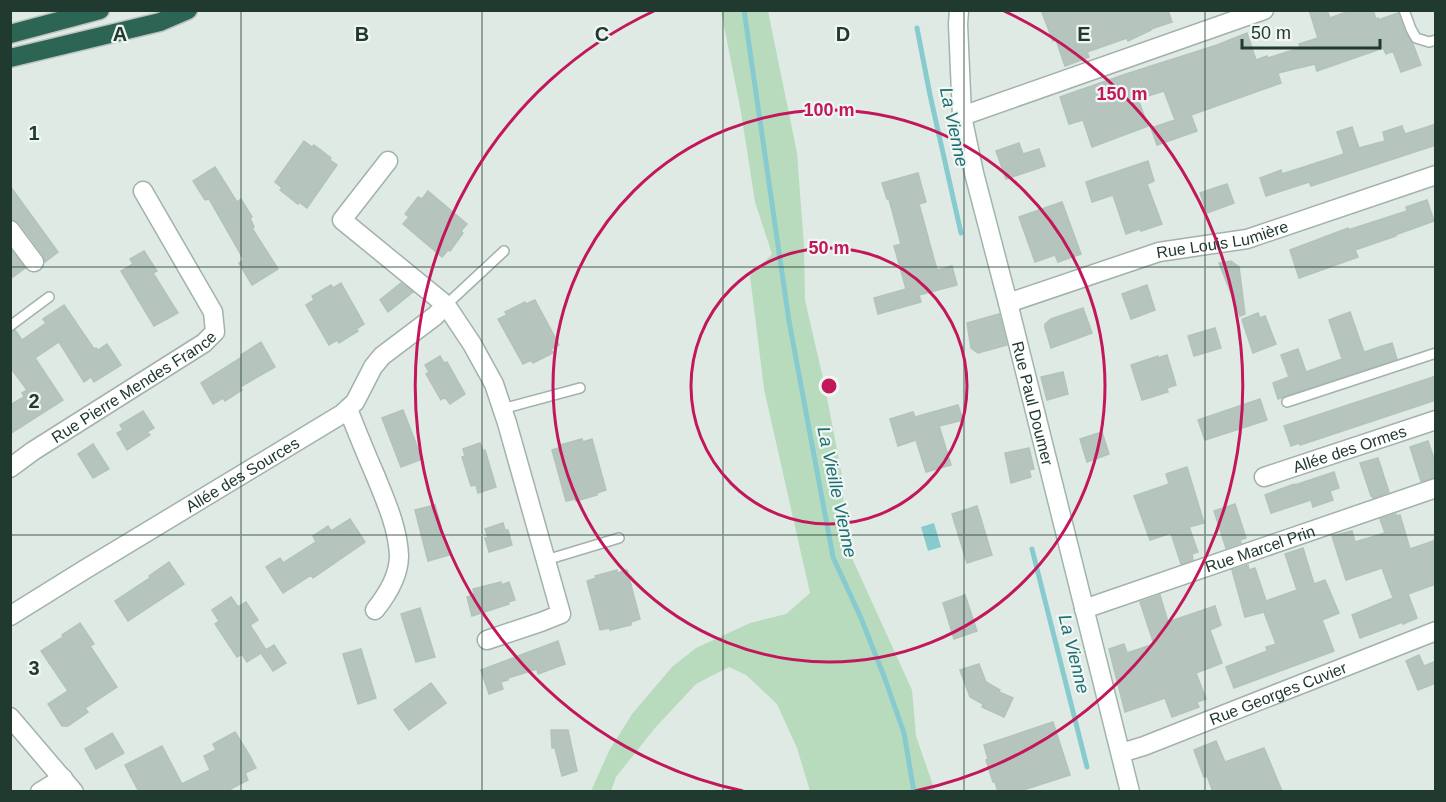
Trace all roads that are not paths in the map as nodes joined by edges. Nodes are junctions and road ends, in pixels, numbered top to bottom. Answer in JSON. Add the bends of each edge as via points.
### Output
{"nodes":[{"id":1,"x":100,"y":10,"type":"edge"},
{"id":2,"x":188,"y":10,"type":"edge"},
{"id":3,"x":959,"y":10,"type":"edge"},
{"id":4,"x":1264,"y":10,"type":"edge"},
{"id":5,"x":1404,"y":10,"type":"edge"},
{"id":6,"x":10,"y":34,"type":"edge"},
{"id":7,"x":1436,"y":40,"type":"edge"},
{"id":8,"x":10,"y":58,"type":"edge"},
{"id":9,"x":962,"y":116,"type":"junction"},
{"id":10,"x":388,"y":161,"type":"dead end"},
{"id":11,"x":1436,"y":175,"type":"edge"},
{"id":12,"x":143,"y":191,"type":"dead end"},
{"id":13,"x":10,"y":230,"type":"edge"},
{"id":14,"x":504,"y":251,"type":"dead end"},
{"id":15,"x":34,"y":262,"type":"dead end"},
{"id":16,"x":50,"y":297,"type":"dead end"},
{"id":17,"x":1008,"y":303,"type":"junction"},
{"id":18,"x":446,"y":304,"type":"junction"},
{"id":19,"x":10,"y":326,"type":"edge"},
{"id":20,"x":1436,"y":353,"type":"edge"},
{"id":21,"x":580,"y":387,"type":"dead end"},
{"id":22,"x":1287,"y":402,"type":"dead end"},
{"id":23,"x":348,"y":409,"type":"junction"},
{"id":24,"x":502,"y":409,"type":"junction"},
{"id":25,"x":1436,"y":420,"type":"edge"},
{"id":26,"x":10,"y":468,"type":"edge"},
{"id":27,"x":1264,"y":477,"type":"dead end"},
{"id":28,"x":1436,"y":488,"type":"edge"},
{"id":29,"x":619,"y":538,"type":"dead end"},
{"id":30,"x":546,"y":560,"type":"junction"},
{"id":31,"x":1084,"y":609,"type":"junction"},
{"id":32,"x":375,"y":610,"type":"dead end"},
{"id":33,"x":10,"y":616,"type":"edge"},
{"id":34,"x":1436,"y":632,"type":"edge"},
{"id":35,"x":487,"y":640,"type":"dead end"},
{"id":36,"x":10,"y":717,"type":"edge"},
{"id":37,"x":1121,"y":753,"type":"junction"},
{"id":38,"x":68,"y":785,"type":"edge"},
{"id":39,"x":40,"y":792,"type":"edge"},
{"id":40,"x":1130,"y":792,"type":"edge"}],
"edges":[{"from":1,"to":6,"type":"highway"},
{"from":2,"to":8,"type":"highway","via":[[160,22]]},
{"from":3,"to":9,"type":"street","name":"Rue Paul Doumer"},
{"from":4,"to":9,"type":"street"},
{"from":5,"to":7,"type":"lane","via":[[1416,38]]},
{"from":9,"to":17,"type":"street","name":"Rue Paul Doumer"},
{"from":10,"to":18,"type":"street","via":[[342,220]]},
{"from":11,"to":17,"type":"street","name":"Rue Louis Lumière","via":[[1247,239],[1159,252]]},
{"from":12,"to":26,"type":"street","name":"Rue Pierre Mendes France","via":[[213,312],[215,332],[204,343]]},
{"from":13,"to":15,"type":"street"},
{"from":14,"to":18,"type":"lane"},
{"from":16,"to":19,"type":"lane"},
{"from":17,"to":31,"type":"street","name":"Rue Paul Doumer"},
{"from":18,"to":23,"type":"street","name":"Allée des Sources","via":[[382,356]]},
{"from":18,"to":24,"type":"street","via":[[494,384]]},
{"from":20,"to":22,"type":"lane"},
{"from":21,"to":24,"type":"lane"},
{"from":23,"to":32,"type":"street","via":[[396,533],[399,558],[395,577]]},
{"from":23,"to":33,"type":"street","name":"Allée des Sources"},
{"from":24,"to":30,"type":"street"},
{"from":25,"to":27,"type":"street","name":"Allée des Ormes"},
{"from":28,"to":31,"type":"street","name":"Rue Marcel Prin"},
{"from":29,"to":30,"type":"lane"},
{"from":30,"to":35,"type":"street","via":[[561,614]]},
{"from":31,"to":37,"type":"street","name":"Rue Paul Doumer"},
{"from":34,"to":37,"type":"street","name":"Rue Georges Cuvier"},
{"from":36,"to":38,"type":"street"},
{"from":37,"to":40,"type":"street","name":"Rue Paul Doumer"},
{"from":38,"to":39,"type":"street"}]}
